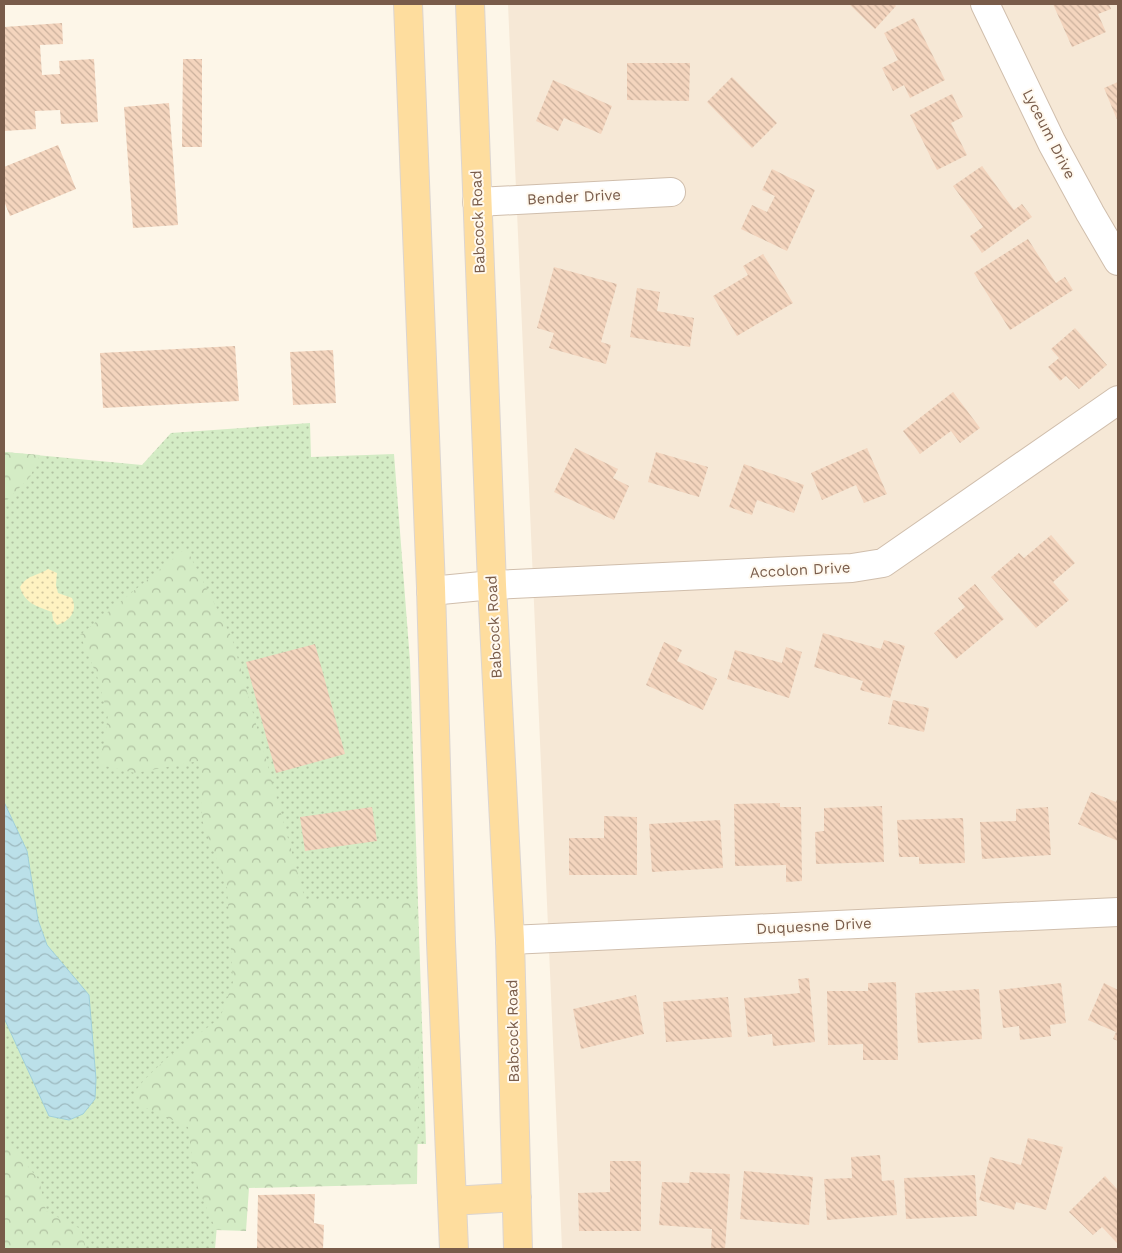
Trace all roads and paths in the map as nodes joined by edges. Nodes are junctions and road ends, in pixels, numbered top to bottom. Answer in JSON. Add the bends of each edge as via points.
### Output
{"nodes":[{"id":1,"x":408,"y":4,"type":"edge"},
{"id":2,"x":470,"y":4,"type":"edge"},
{"id":3,"x":985,"y":4,"type":"edge"},
{"id":4,"x":671,"y":192,"type":"dead end"},
{"id":5,"x":477,"y":202,"type":"junction"},
{"id":6,"x":1118,"y":261,"type":"edge"},
{"id":7,"x":1118,"y":400,"type":"edge"},
{"id":8,"x":492,"y":585,"type":"junction"},
{"id":9,"x":432,"y":591,"type":"junction"},
{"id":10,"x":1118,"y":912,"type":"edge"},
{"id":11,"x":510,"y":940,"type":"junction"},
{"id":12,"x":517,"y":1197,"type":"junction"},
{"id":13,"x":452,"y":1201,"type":"junction"},
{"id":14,"x":454,"y":1249,"type":"edge"},
{"id":15,"x":518,"y":1249,"type":"edge"}],
"edges":[{"from":1,"to":9,"type":"main road"},
{"from":2,"to":5,"type":"main road","name":"Babcock Road"},
{"from":3,"to":6,"type":"street","name":"Lyceum Drive","via":[[1052,143]]},
{"from":4,"to":5,"type":"street","name":"Bender Drive"},
{"from":5,"to":8,"type":"main road","name":"Babcock Road"},
{"from":7,"to":8,"type":"street","name":"Accolon Drive","via":[[883,562],[852,568]]},
{"from":8,"to":9,"type":"street","name":"Accolon Drive"},
{"from":8,"to":11,"type":"main road","name":"Babcock Road"},
{"from":9,"to":13,"type":"main road","via":[[441,942]]},
{"from":10,"to":11,"type":"street","name":"Duquesne Drive"},
{"from":11,"to":12,"type":"main road","name":"Babcock Road"},
{"from":12,"to":13,"type":"main road"},
{"from":12,"to":15,"type":"main road","name":"Babcock Road"},
{"from":13,"to":14,"type":"main road"}]}
